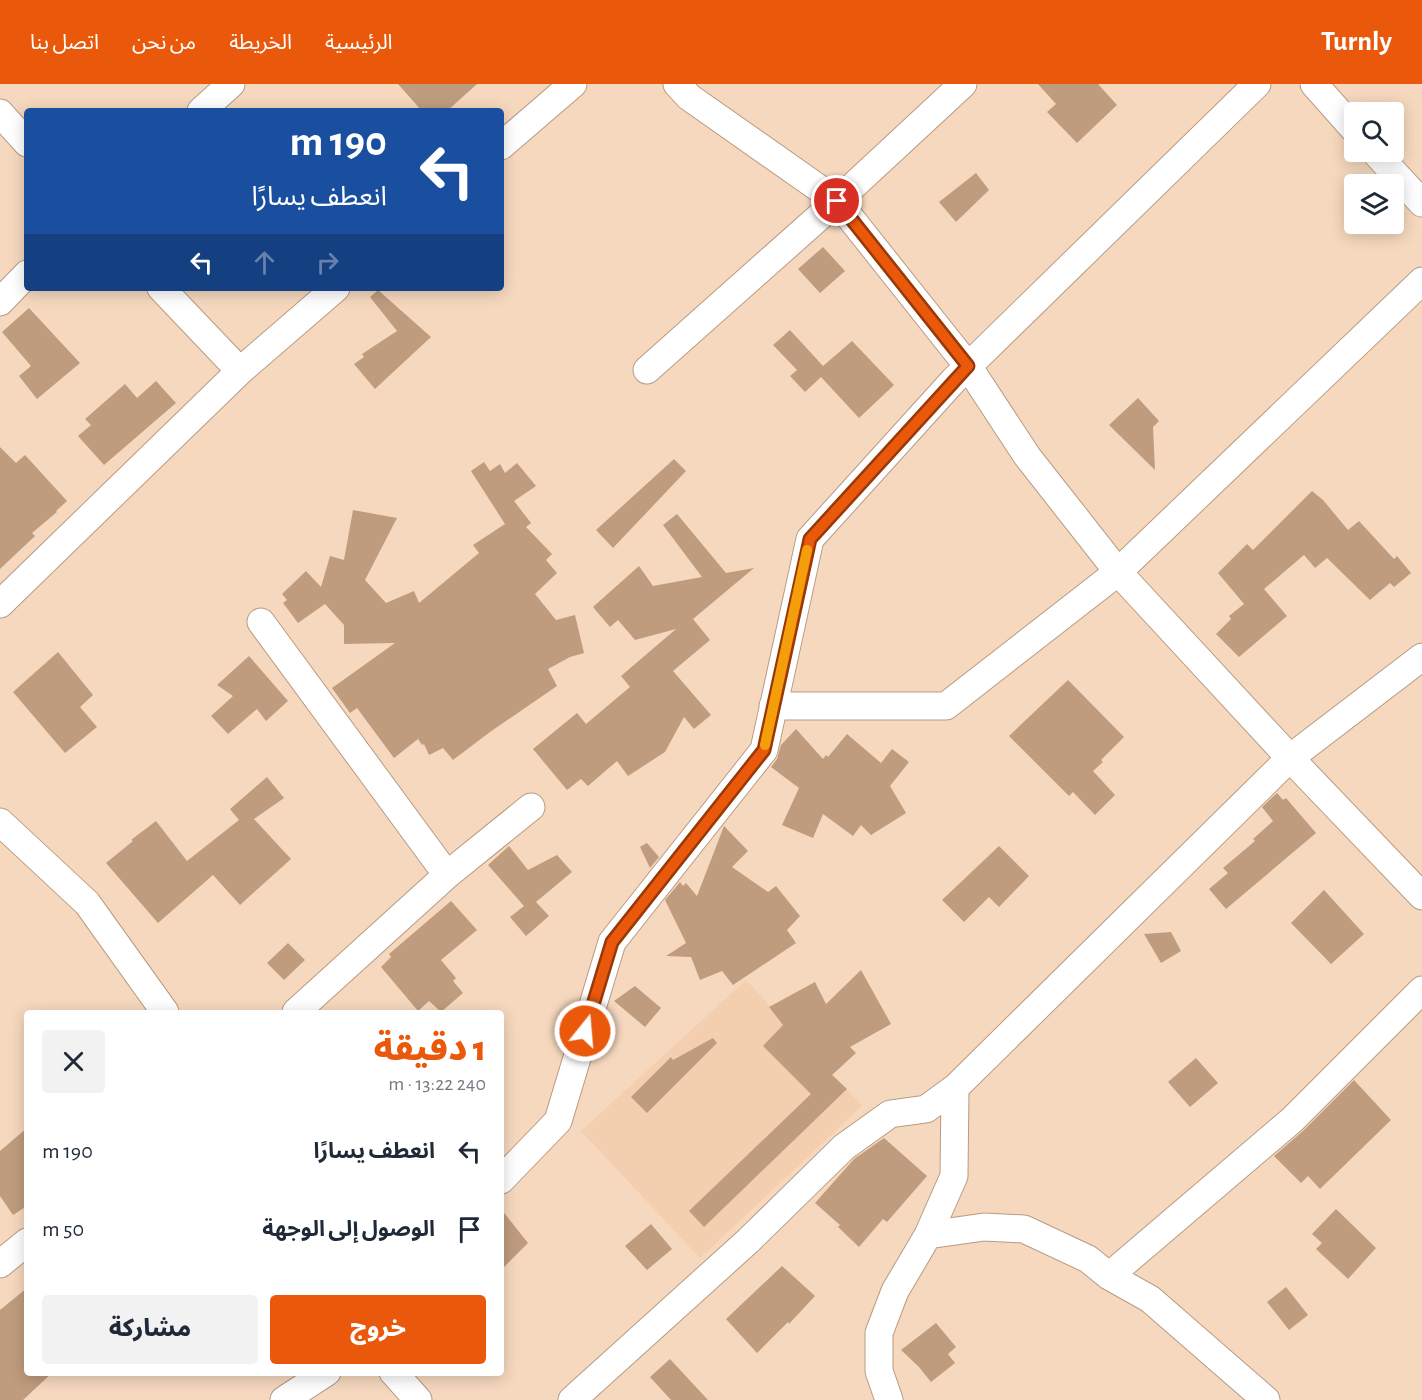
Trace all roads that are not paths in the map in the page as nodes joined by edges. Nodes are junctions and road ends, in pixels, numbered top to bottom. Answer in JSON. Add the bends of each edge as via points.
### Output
{"nodes":[{"id":1,"x":231,"y":84,"type":"edge"},
{"id":2,"x":573,"y":84,"type":"edge"},
{"id":3,"x":677,"y":84,"type":"edge"},
{"id":4,"x":963,"y":84,"type":"edge"},
{"id":5,"x":1257,"y":84,"type":"edge"},
{"id":6,"x":1314,"y":84,"type":"edge"},
{"id":7,"x":204,"y":108,"type":"edge"},
{"id":8,"x":0,"y":112,"type":"edge"},
{"id":9,"x":1344,"y":118,"type":"edge"},
{"id":10,"x":24,"y":139,"type":"edge"},
{"id":11,"x":504,"y":143,"type":"edge"},
{"id":12,"x":1385,"y":162,"type":"edge"},
{"id":13,"x":837,"y":201,"type":"junction"},
{"id":14,"x":1422,"y":202,"type":"edge"},
{"id":15,"x":24,"y":277,"type":"edge"},
{"id":16,"x":1422,"y":281,"type":"edge"},
{"id":17,"x":164,"y":291,"type":"edge"},
{"id":18,"x":333,"y":291,"type":"edge"},
{"id":19,"x":0,"y":302,"type":"edge"},
{"id":20,"x":968,"y":366,"type":"junction"},
{"id":21,"x":647,"y":370,"type":"dead end"},
{"id":22,"x":240,"y":371,"type":"junction"},
{"id":23,"x":1118,"y":572,"type":"junction"},
{"id":24,"x":0,"y":604,"type":"edge"},
{"id":25,"x":261,"y":622,"type":"dead end"},
{"id":26,"x":1422,"y":657,"type":"edge"},
{"id":27,"x":773,"y":706,"type":"junction"},
{"id":28,"x":1290,"y":758,"type":"junction"},
{"id":29,"x":531,"y":807,"type":"dead end"},
{"id":30,"x":0,"y":822,"type":"edge"},
{"id":31,"x":447,"y":874,"type":"junction"},
{"id":32,"x":1422,"y":896,"type":"edge"},
{"id":33,"x":1422,"y":990,"type":"edge"},
{"id":34,"x":164,"y":1010,"type":"edge"},
{"id":35,"x":298,"y":1010,"type":"edge"},
{"id":36,"x":955,"y":1088,"type":"junction"},
{"id":37,"x":504,"y":1177,"type":"edge"},
{"id":38,"x":928,"y":1235,"type":"junction"},
{"id":39,"x":24,"y":1244,"type":"edge"},
{"id":40,"x":0,"y":1264,"type":"edge"},
{"id":41,"x":1109,"y":1276,"type":"junction"},
{"id":42,"x":321,"y":1376,"type":"edge"},
{"id":43,"x":397,"y":1376,"type":"edge"},
{"id":44,"x":284,"y":1400,"type":"edge"},
{"id":45,"x":418,"y":1400,"type":"edge"},
{"id":46,"x":572,"y":1400,"type":"edge"},
{"id":47,"x":889,"y":1400,"type":"edge"},
{"id":48,"x":1266,"y":1400,"type":"edge"}],
"edges":[{"from":1,"to":7,"type":"street"},
{"from":2,"to":11,"type":"street"},
{"from":3,"to":13,"type":"street","via":[[689,97]]},
{"from":4,"to":13,"type":"street"},
{"from":5,"to":20,"type":"street"},
{"from":6,"to":9,"type":"street"},
{"from":8,"to":10,"type":"street"},
{"from":12,"to":14,"type":"street"},
{"from":13,"to":20,"type":"street"},
{"from":13,"to":21,"type":"street"},
{"from":15,"to":19,"type":"street"},
{"from":16,"to":23,"type":"street"},
{"from":17,"to":22,"type":"street"},
{"from":18,"to":22,"type":"street"},
{"from":20,"to":23,"type":"street","via":[[1026,456]]},
{"from":20,"to":27,"type":"street","via":[[810,539]]},
{"from":22,"to":24,"type":"street"},
{"from":23,"to":27,"type":"street","via":[[946,706]]},
{"from":23,"to":28,"type":"street"},
{"from":25,"to":31,"type":"street"},
{"from":26,"to":28,"type":"street"},
{"from":27,"to":37,"type":"street","via":[[764,750],[612,942],[558,1121]]},
{"from":28,"to":32,"type":"street"},
{"from":28,"to":36,"type":"street"},
{"from":29,"to":31,"type":"street"},
{"from":30,"to":34,"type":"street","via":[[87,903]]},
{"from":31,"to":35,"type":"street"},
{"from":33,"to":41,"type":"street","via":[[1292,1120]]},
{"from":36,"to":38,"type":"street","via":[[954,1176]]},
{"from":36,"to":46,"type":"street","via":[[926,1109],[890,1114],[844,1147],[748,1241]]},
{"from":38,"to":41,"type":"street","via":[[984,1227],[1024,1229],[1088,1259]]},
{"from":38,"to":47,"type":"street","via":[[895,1291],[879,1333],[879,1371]]},
{"from":39,"to":40,"type":"street"},
{"from":41,"to":48,"type":"street","via":[[1150,1299]]},
{"from":42,"to":44,"type":"street"},
{"from":43,"to":45,"type":"street"}]}
